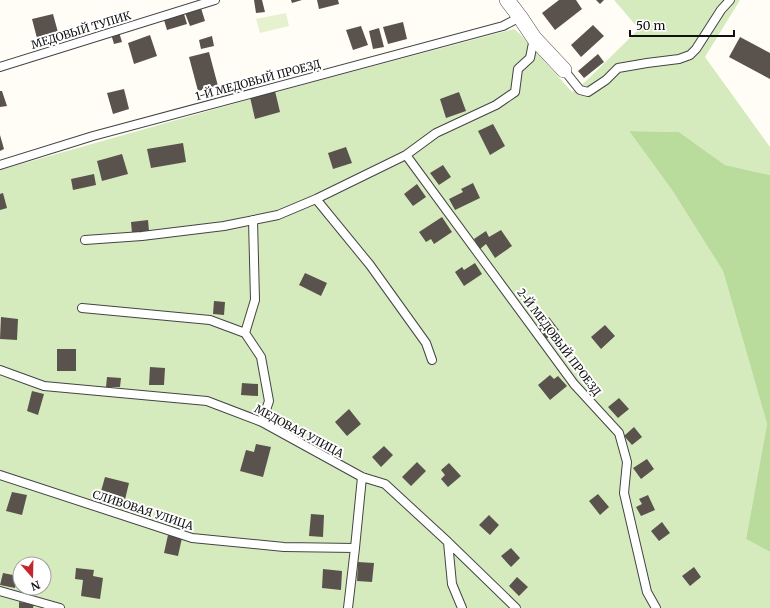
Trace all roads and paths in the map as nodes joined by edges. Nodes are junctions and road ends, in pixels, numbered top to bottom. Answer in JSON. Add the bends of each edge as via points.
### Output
{"nodes":[{"id":1,"x":215,"y":0,"type":"edge"},
{"id":2,"x":507,"y":0,"type":"edge"},
{"id":3,"x":730,"y":0,"type":"edge"},
{"id":4,"x":520,"y":17,"type":"junction"},
{"id":5,"x":534,"y":38,"type":"junction"},
{"id":6,"x":0,"y":67,"type":"edge"},
{"id":7,"x":564,"y":70,"type":"joint"},
{"id":8,"x":406,"y":155,"type":"junction"},
{"id":9,"x":0,"y":165,"type":"edge"},
{"id":10,"x":316,"y":199,"type":"junction"},
{"id":11,"x":253,"y":220,"type":"junction"},
{"id":12,"x":85,"y":240,"type":"dead end"},
{"id":13,"x":82,"y":308,"type":"dead end"},
{"id":14,"x":245,"y":333,"type":"junction"},
{"id":15,"x":432,"y":360,"type":"dead end"},
{"id":16,"x":0,"y":370,"type":"edge"},
{"id":17,"x":262,"y":422,"type":"junction"},
{"id":18,"x":0,"y":475,"type":"edge"},
{"id":19,"x":362,"y":477,"type":"junction"},
{"id":20,"x":448,"y":542,"type":"junction"},
{"id":21,"x":355,"y":548,"type":"junction"},
{"id":22,"x":0,"y":591,"type":"edge"},
{"id":23,"x":60,"y":608,"type":"edge"},
{"id":24,"x":348,"y":608,"type":"edge"},
{"id":25,"x":462,"y":608,"type":"edge"},
{"id":26,"x":516,"y":608,"type":"edge"},
{"id":27,"x":656,"y":608,"type":"edge"}],
"edges":[{"from":1,"to":6,"type":"lane","name":"МЕДОВЫЙ ТУПИК"},
{"from":2,"to":4,"type":"street"},
{"from":3,"to":7,"type":"lane","via":[[690,55],[618,68],[588,92],[580,90]]},
{"from":4,"to":5,"type":"street"},
{"from":4,"to":9,"type":"lane","name":"1-Й МЕДОВЫЙ ПРОЕЗД","via":[[503,26],[93,136]]},
{"from":5,"to":7,"type":"street"},
{"from":5,"to":8,"type":"lane","via":[[530,58],[518,69],[515,92],[496,105],[436,133]]},
{"from":8,"to":10,"type":"lane"},
{"from":8,"to":27,"type":"lane","name":"2-Й МЕДОВЫЙ ПРОЕЗД","via":[[574,384],[618,433],[627,462],[624,493],[647,592]]},
{"from":10,"to":11,"type":"lane","via":[[278,215]]},
{"from":10,"to":15,"type":"lane","via":[[370,265],[426,343]]},
{"from":11,"to":12,"type":"lane","via":[[142,236]]},
{"from":11,"to":14,"type":"lane","via":[[255,300]]},
{"from":13,"to":14,"type":"lane","via":[[210,320]]},
{"from":14,"to":17,"type":"lane","via":[[261,357],[269,401]]},
{"from":16,"to":17,"type":"lane","name":"МЕДОВАЯ УЛИЦА","via":[[44,386],[207,401]]},
{"from":17,"to":19,"type":"lane","name":"МЕДОВАЯ УЛИЦА"},
{"from":18,"to":21,"type":"lane","name":"СЛИВОВАЯ УЛИЦА","via":[[192,538],[284,547]]},
{"from":19,"to":20,"type":"lane","name":"МЕДОВАЯ УЛИЦА","via":[[385,484]]},
{"from":19,"to":21,"type":"lane"},
{"from":20,"to":25,"type":"lane","via":[[452,584]]},
{"from":20,"to":26,"type":"lane","name":"МЕДОВАЯ УЛИЦА"},
{"from":21,"to":24,"type":"lane"},
{"from":22,"to":23,"type":"lane"}]}
